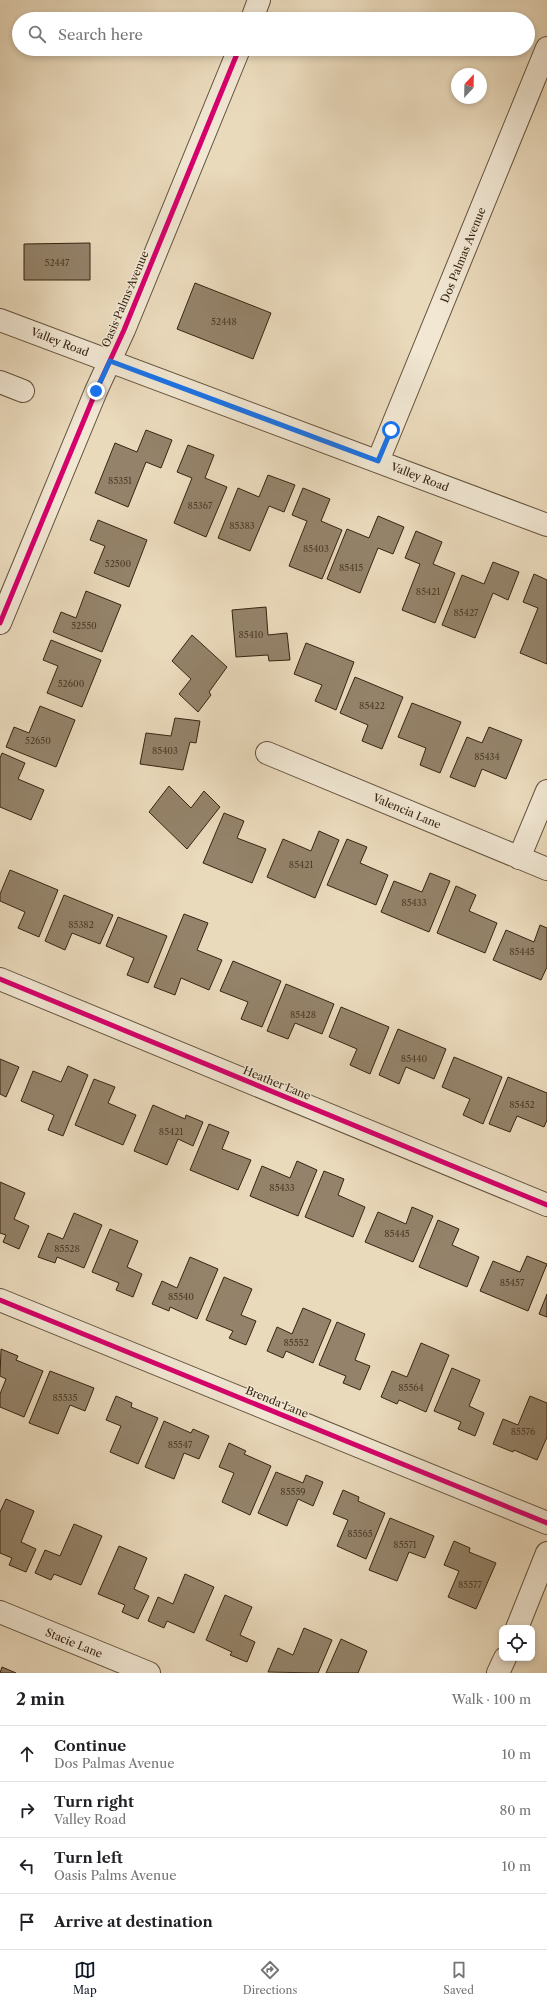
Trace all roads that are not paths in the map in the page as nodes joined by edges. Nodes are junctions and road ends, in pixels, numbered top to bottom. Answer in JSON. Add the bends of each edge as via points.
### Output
{"nodes":[{"id":1,"x":260,"y":0,"type":"edge"},
{"id":2,"x":255,"y":12,"type":"edge"},
{"id":3,"x":547,"y":48,"type":"edge"},
{"id":4,"x":236,"y":56,"type":"edge"},
{"id":5,"x":0,"y":320,"type":"edge"},
{"id":6,"x":110,"y":361,"type":"junction"},
{"id":7,"x":0,"y":382,"type":"edge"},
{"id":8,"x":23,"y":390,"type":"dead end"},
{"id":9,"x":378,"y":461,"type":"junction"},
{"id":10,"x":547,"y":525,"type":"edge"},
{"id":11,"x":2,"y":614,"type":"edge"},
{"id":12,"x":267,"y":753,"type":"dead end"},
{"id":13,"x":547,"y":791,"type":"edge"},
{"id":14,"x":519,"y":858,"type":"junction"},
{"id":15,"x":547,"y":869,"type":"edge"},
{"id":16,"x":0,"y":979,"type":"edge"},
{"id":17,"x":547,"y":1205,"type":"edge"},
{"id":18,"x":0,"y":1300,"type":"edge"},
{"id":19,"x":547,"y":1523,"type":"edge"},
{"id":20,"x":547,"y":1553,"type":"edge"},
{"id":21,"x":0,"y":1612,"type":"edge"},
{"id":22,"x":518,"y":1625,"type":"edge"},
{"id":23,"x":504,"y":1661,"type":"edge"},
{"id":24,"x":149,"y":1673,"type":"edge"},
{"id":25,"x":498,"y":1673,"type":"edge"}],
"edges":[{"from":1,"to":2,"type":"street"},
{"from":3,"to":9,"type":"street","name":"Dos Palmas Avenue"},
{"from":4,"to":6,"type":"street","name":"Oasis Palms Avenue"},
{"from":5,"to":6,"type":"street","name":"Valley Road"},
{"from":6,"to":9,"type":"street","name":"Valley Road"},
{"from":6,"to":11,"type":"street","name":"Oasis Palms Avenue"},
{"from":7,"to":8,"type":"street"},
{"from":9,"to":10,"type":"street","name":"Valley Road"},
{"from":12,"to":14,"type":"street","name":"Valencia Lane"},
{"from":13,"to":14,"type":"street"},
{"from":14,"to":15,"type":"street","name":"Valencia Lane"},
{"from":16,"to":17,"type":"street","name":"Heather Lane"},
{"from":18,"to":19,"type":"street","name":"Brenda Lane"},
{"from":20,"to":22,"type":"street"},
{"from":21,"to":24,"type":"street","name":"Stacie Lane"},
{"from":23,"to":25,"type":"street"}]}
